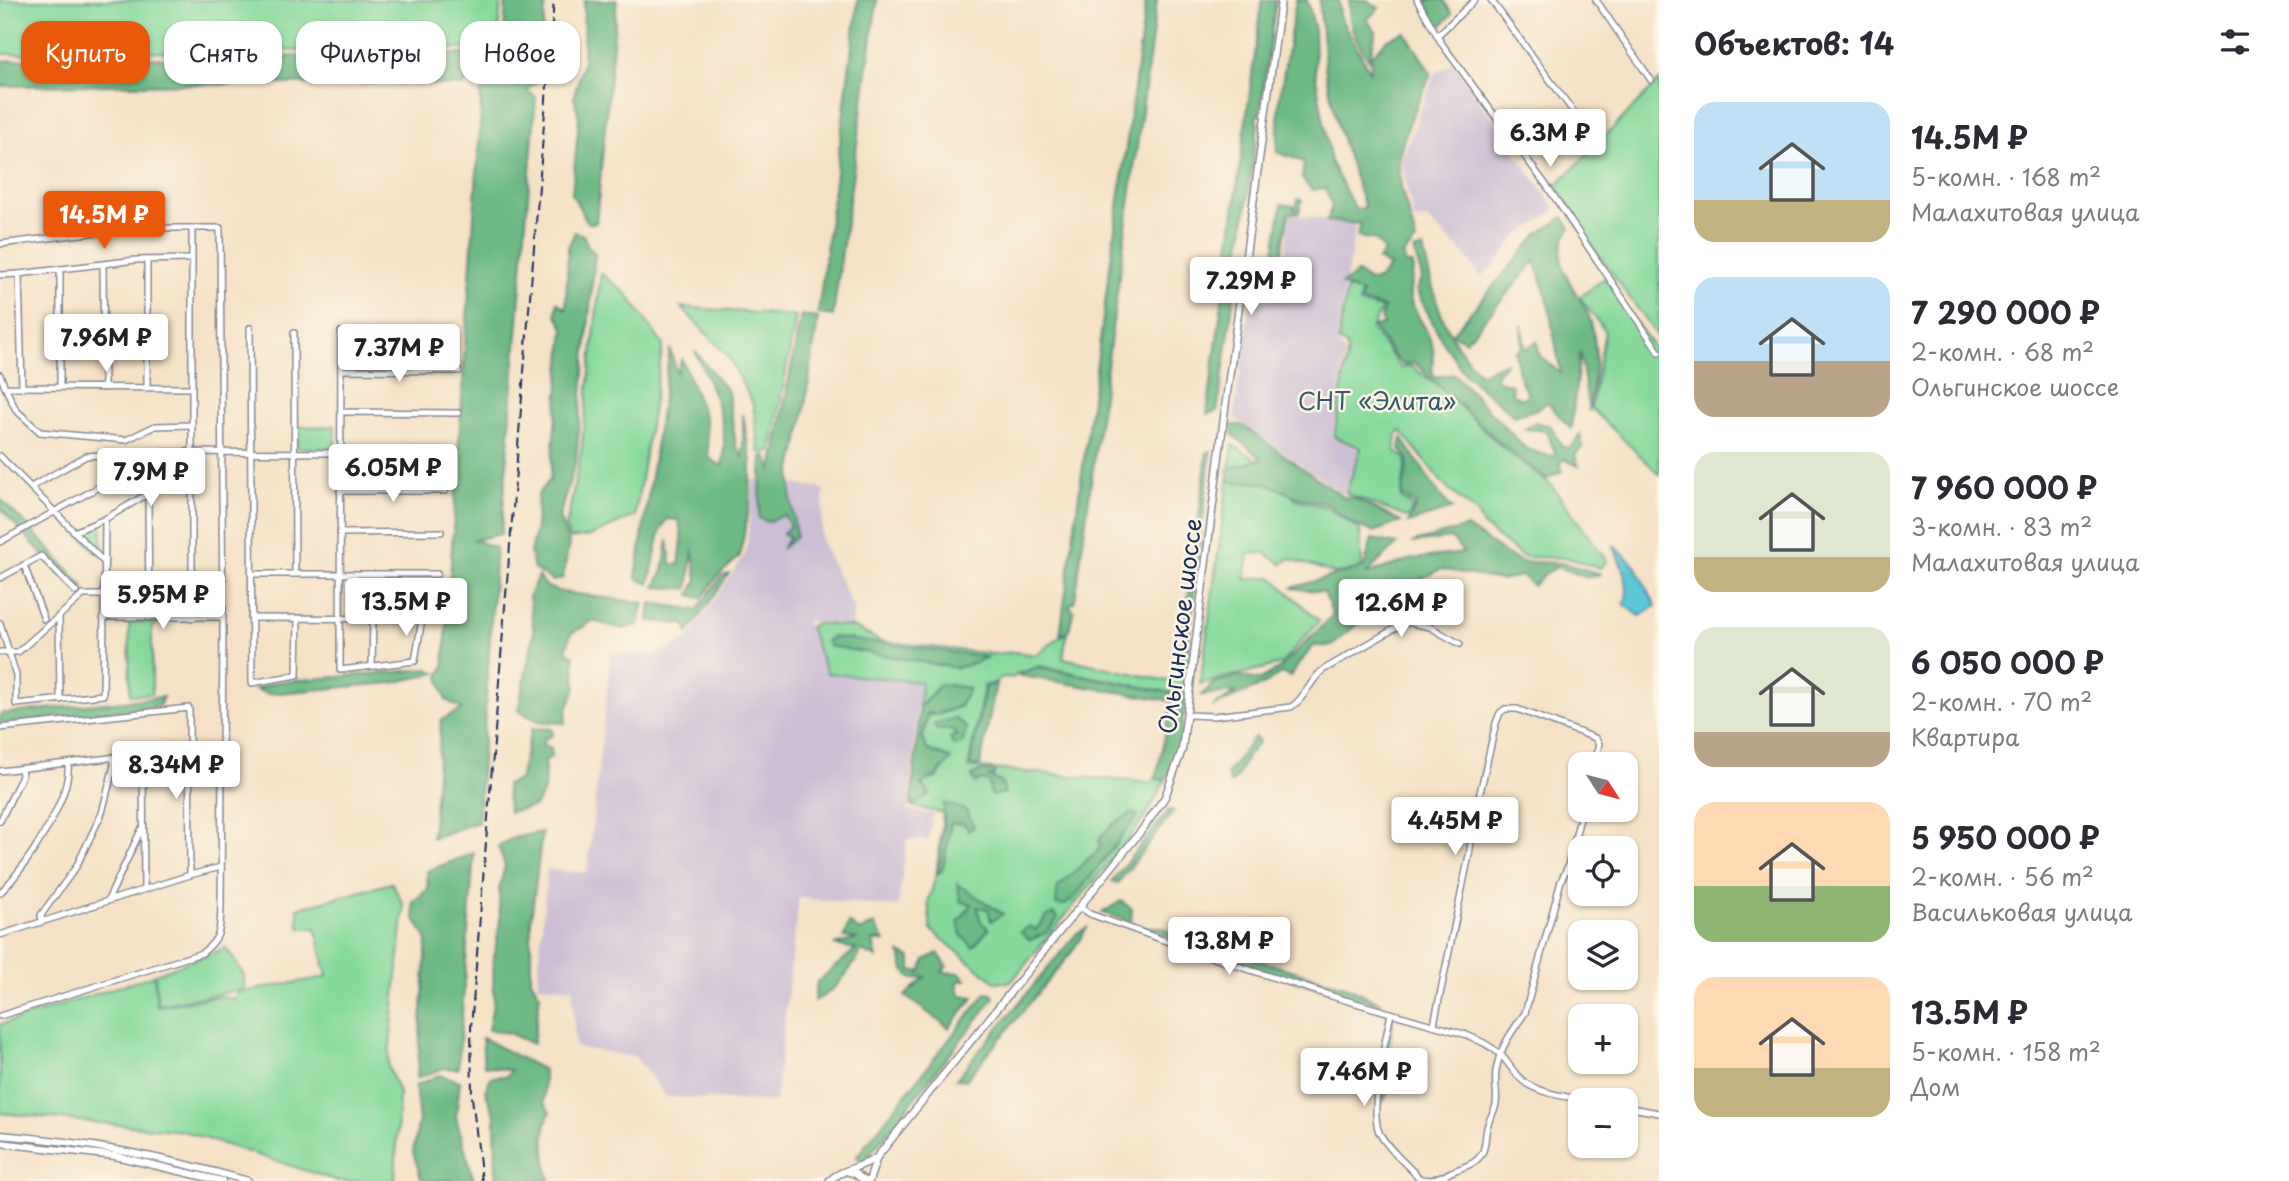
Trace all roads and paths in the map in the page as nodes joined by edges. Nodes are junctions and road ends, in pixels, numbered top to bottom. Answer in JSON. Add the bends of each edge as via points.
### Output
{"nodes":[{"id":1,"x":1281,"y":0,"type":"edge"},
{"id":2,"x":1417,"y":0,"type":"edge"},
{"id":3,"x":1475,"y":0,"type":"edge"},
{"id":4,"x":1491,"y":0,"type":"edge"},
{"id":5,"x":1596,"y":0,"type":"edge"},
{"id":6,"x":1437,"y":36,"type":"junction"},
{"id":7,"x":1651,"y":80,"type":"dead end"},
{"id":8,"x":1595,"y":141,"type":"dead end"},
{"id":9,"x":192,"y":228,"type":"junction"},
{"id":10,"x":0,"y":244,"type":"edge"},
{"id":11,"x":191,"y":259,"type":"junction"},
{"id":12,"x":147,"y":260,"type":"junction"},
{"id":13,"x":103,"y":264,"type":"junction"},
{"id":14,"x":60,"y":269,"type":"junction"},
{"id":15,"x":19,"y":274,"type":"junction"},
{"id":16,"x":0,"y":275,"type":"edge"},
{"id":17,"x":250,"y":328,"type":"dead end"},
{"id":18,"x":341,"y":331,"type":"dead end"},
{"id":19,"x":294,"y":333,"type":"dead end"},
{"id":20,"x":1659,"y":352,"type":"edge"},
{"id":21,"x":341,"y":370,"type":"junction"},
{"id":22,"x":459,"y":372,"type":"dead end"},
{"id":23,"x":0,"y":375,"type":"edge"},
{"id":24,"x":5,"y":387,"type":"junction"},
{"id":25,"x":22,"y":387,"type":"junction"},
{"id":26,"x":60,"y":387,"type":"junction"},
{"id":27,"x":104,"y":388,"type":"junction"},
{"id":28,"x":147,"y":388,"type":"junction"},
{"id":29,"x":191,"y":388,"type":"junction"},
{"id":30,"x":341,"y":412,"type":"junction"},
{"id":31,"x":458,"y":413,"type":"dead end"},
{"id":32,"x":191,"y":425,"type":"junction"},
{"id":33,"x":448,"y":450,"type":"dead end"},
{"id":34,"x":191,"y":451,"type":"junction"},
{"id":35,"x":221,"y":451,"type":"junction"},
{"id":36,"x":251,"y":453,"type":"junction"},
{"id":37,"x":296,"y":453,"type":"junction"},
{"id":38,"x":341,"y":453,"type":"junction"},
{"id":39,"x":0,"y":456,"type":"edge"},
{"id":40,"x":127,"y":471,"type":"junction"},
{"id":41,"x":192,"y":480,"type":"junction"},
{"id":42,"x":31,"y":487,"type":"junction"},
{"id":43,"x":341,"y":491,"type":"junction"},
{"id":44,"x":444,"y":491,"type":"dead end"},
{"id":45,"x":148,"y":494,"type":"junction"},
{"id":46,"x":55,"y":512,"type":"junction"},
{"id":47,"x":105,"y":519,"type":"junction"},
{"id":48,"x":441,"y":532,"type":"dead end"},
{"id":49,"x":74,"y":533,"type":"junction"},
{"id":50,"x":340,"y":533,"type":"junction"},
{"id":51,"x":0,"y":542,"type":"edge"},
{"id":52,"x":103,"y":561,"type":"junction"},
{"id":53,"x":24,"y":565,"type":"junction"},
{"id":54,"x":251,"y":574,"type":"junction"},
{"id":55,"x":295,"y":574,"type":"junction"},
{"id":56,"x":340,"y":574,"type":"junction"},
{"id":57,"x":438,"y":574,"type":"dead end"},
{"id":58,"x":0,"y":578,"type":"edge"},
{"id":59,"x":76,"y":592,"type":"dead end"},
{"id":60,"x":103,"y":595,"type":"junction"},
{"id":61,"x":59,"y":616,"type":"junction"},
{"id":62,"x":103,"y":617,"type":"junction"},
{"id":63,"x":222,"y":617,"type":"junction"},
{"id":64,"x":149,"y":618,"type":"junction"},
{"id":65,"x":192,"y":618,"type":"junction"},
{"id":66,"x":251,"y":618,"type":"junction"},
{"id":67,"x":298,"y":618,"type":"junction"},
{"id":68,"x":340,"y":618,"type":"junction"},
{"id":69,"x":44,"y":619,"type":"dead end"},
{"id":70,"x":373,"y":619,"type":"junction"},
{"id":71,"x":422,"y":619,"type":"junction"},
{"id":72,"x":440,"y":619,"type":"dead end"},
{"id":73,"x":0,"y":623,"type":"edge"},
{"id":74,"x":1460,"y":644,"type":"dead end"},
{"id":75,"x":0,"y":652,"type":"edge"},
{"id":76,"x":10,"y":653,"type":"junction"},
{"id":77,"x":372,"y":665,"type":"junction"},
{"id":78,"x":60,"y":699,"type":"junction"},
{"id":79,"x":1188,"y":715,"type":"junction"},
{"id":80,"x":0,"y":728,"type":"edge"},
{"id":81,"x":188,"y":752,"type":"junction"},
{"id":82,"x":1597,"y":752,"type":"edge"},
{"id":83,"x":143,"y":754,"type":"junction"},
{"id":84,"x":113,"y":757,"type":"junction"},
{"id":85,"x":68,"y":762,"type":"junction"},
{"id":86,"x":21,"y":768,"type":"junction"},
{"id":87,"x":0,"y":771,"type":"edge"},
{"id":88,"x":0,"y":821,"type":"edge"},
{"id":89,"x":1579,"y":822,"type":"edge"},
{"id":90,"x":143,"y":827,"type":"junction"},
{"id":91,"x":221,"y":867,"type":"junction"},
{"id":92,"x":190,"y":875,"type":"junction"},
{"id":93,"x":144,"y":889,"type":"junction"},
{"id":94,"x":0,"y":893,"type":"edge"},
{"id":95,"x":108,"y":900,"type":"junction"},
{"id":96,"x":1080,"y":907,"type":"junction"},
{"id":97,"x":42,"y":921,"type":"junction"},
{"id":98,"x":0,"y":934,"type":"edge"},
{"id":99,"x":1391,"y":1013,"type":"junction"},
{"id":100,"x":0,"y":1016,"type":"edge"},
{"id":101,"x":1434,"y":1024,"type":"junction"},
{"id":102,"x":1500,"y":1054,"type":"junction"},
{"id":103,"x":1568,"y":1096,"type":"edge"},
{"id":104,"x":1638,"y":1109,"type":"edge"},
{"id":105,"x":1659,"y":1113,"type":"edge"},
{"id":106,"x":0,"y":1135,"type":"edge"},
{"id":107,"x":21,"y":1140,"type":"junction"},
{"id":108,"x":0,"y":1143,"type":"edge"},
{"id":109,"x":877,"y":1157,"type":"junction"},
{"id":110,"x":847,"y":1171,"type":"junction"},
{"id":111,"x":1444,"y":1175,"type":"junction"},
{"id":112,"x":1421,"y":1180,"type":"edge"},
{"id":113,"x":222,"y":1181,"type":"edge"},
{"id":114,"x":248,"y":1181,"type":"edge"},
{"id":115,"x":829,"y":1181,"type":"edge"},
{"id":116,"x":867,"y":1181,"type":"edge"},
{"id":117,"x":1440,"y":1181,"type":"edge"}],
"edges":[{"from":1,"to":79,"type":"main road","name":"Ольгинское шоссе"},
{"from":2,"to":6,"type":"street"},
{"from":3,"to":6,"type":"street"},
{"from":4,"to":8,"type":"street"},
{"from":5,"to":7,"type":"street"},
{"from":6,"to":20,"type":"street"},
{"from":9,"to":10,"type":"street","via":[[131,228]]},
{"from":9,"to":11,"type":"street"},
{"from":9,"to":35,"type":"street","via":[[220,228]]},
{"from":11,"to":12,"type":"street"},
{"from":11,"to":29,"type":"street"},
{"from":12,"to":13,"type":"street"},
{"from":12,"to":28,"type":"street"},
{"from":13,"to":14,"type":"street"},
{"from":13,"to":27,"type":"street"},
{"from":14,"to":15,"type":"street"},
{"from":14,"to":26,"type":"street"},
{"from":15,"to":16,"type":"street"},
{"from":15,"to":25,"type":"street"},
{"from":17,"to":36,"type":"street"},
{"from":18,"to":21,"type":"street"},
{"from":19,"to":37,"type":"street"},
{"from":21,"to":22,"type":"street"},
{"from":21,"to":30,"type":"street"},
{"from":23,"to":24,"type":"street"},
{"from":24,"to":25,"type":"street"},
{"from":24,"to":32,"type":"street","via":[[16,410],[40,432],[126,440],[155,426]]},
{"from":25,"to":26,"type":"street"},
{"from":26,"to":27,"type":"street"},
{"from":27,"to":28,"type":"street"},
{"from":28,"to":29,"type":"street"},
{"from":29,"to":32,"type":"street"},
{"from":30,"to":31,"type":"street"},
{"from":30,"to":38,"type":"street"},
{"from":32,"to":34,"type":"street"},
{"from":33,"to":38,"type":"street"},
{"from":34,"to":35,"type":"street"},
{"from":34,"to":40,"type":"street","via":[[162,452]]},
{"from":34,"to":41,"type":"street"},
{"from":35,"to":36,"type":"street"},
{"from":35,"to":63,"type":"street"},
{"from":36,"to":37,"type":"street"},
{"from":36,"to":54,"type":"street"},
{"from":37,"to":38,"type":"street"},
{"from":37,"to":55,"type":"street"},
{"from":38,"to":43,"type":"street"},
{"from":39,"to":42,"type":"street"},
{"from":40,"to":42,"type":"street","via":[[118,454],[86,456]]},
{"from":40,"to":46,"type":"street"},
{"from":41,"to":45,"type":"street","via":[[170,481]]},
{"from":41,"to":65,"type":"street"},
{"from":42,"to":46,"type":"street"},
{"from":43,"to":44,"type":"street"},
{"from":43,"to":50,"type":"street"},
{"from":45,"to":47,"type":"street"},
{"from":45,"to":64,"type":"street"},
{"from":46,"to":49,"type":"street"},
{"from":46,"to":51,"type":"street"},
{"from":47,"to":49,"type":"street"},
{"from":47,"to":52,"type":"street"},
{"from":48,"to":50,"type":"street"},
{"from":49,"to":52,"type":"street"},
{"from":50,"to":56,"type":"street"},
{"from":52,"to":60,"type":"street"},
{"from":53,"to":58,"type":"street"},
{"from":53,"to":59,"type":"street","via":[[41,556]]},
{"from":53,"to":69,"type":"street"},
{"from":54,"to":55,"type":"street"},
{"from":54,"to":66,"type":"street"},
{"from":55,"to":56,"type":"street"},
{"from":56,"to":57,"type":"street"},
{"from":56,"to":68,"type":"street"},
{"from":60,"to":61,"type":"street","via":[[83,596]]},
{"from":60,"to":62,"type":"street"},
{"from":61,"to":76,"type":"street","via":[[18,652]]},
{"from":61,"to":78,"type":"street"},
{"from":62,"to":64,"type":"street"},
{"from":62,"to":78,"type":"street","via":[[103,695]]},
{"from":63,"to":65,"type":"street"},
{"from":63,"to":91,"type":"street"},
{"from":64,"to":65,"type":"street"},
{"from":66,"to":67,"type":"street"},
{"from":66,"to":67,"type":"street","via":[[252,683],[297,674]]},
{"from":67,"to":68,"type":"street"},
{"from":68,"to":70,"type":"street"},
{"from":68,"to":77,"type":"street","via":[[340,670]]},
{"from":70,"to":71,"type":"street"},
{"from":70,"to":77,"type":"street"},
{"from":71,"to":72,"type":"street"},
{"from":71,"to":77,"type":"street","via":[[415,661]]},
{"from":73,"to":76,"type":"street"},
{"from":74,"to":79,"type":"street","via":[[1430,627],[1406,622],[1318,674],[1291,707]]},
{"from":75,"to":76,"type":"street"},
{"from":76,"to":78,"type":"street","via":[[16,704]]},
{"from":79,"to":96,"type":"main road","name":"Ольгинское шоссе","via":[[1178,767],[1165,797]]},
{"from":80,"to":81,"type":"street","via":[[189,708]]},
{"from":81,"to":83,"type":"street"},
{"from":81,"to":92,"type":"street"},
{"from":82,"to":101,"type":"street","via":[[1595,738],[1567,726],[1517,709],[1500,713]]},
{"from":83,"to":84,"type":"street"},
{"from":83,"to":90,"type":"street"},
{"from":84,"to":85,"type":"street"},
{"from":84,"to":97,"type":"street","via":[[102,813],[76,867],[41,915]]},
{"from":85,"to":86,"type":"street"},
{"from":85,"to":94,"type":"street","via":[[58,804],[40,843]]},
{"from":86,"to":87,"type":"street"},
{"from":86,"to":88,"type":"street","via":[[22,776]]},
{"from":89,"to":102,"type":"street","via":[[1525,1013]]},
{"from":90,"to":93,"type":"street"},
{"from":90,"to":95,"type":"street"},
{"from":91,"to":92,"type":"street"},
{"from":91,"to":100,"type":"street","via":[[220,930],[215,943],[202,953]]},
{"from":92,"to":93,"type":"street"},
{"from":93,"to":95,"type":"street"},
{"from":95,"to":97,"type":"street"},
{"from":96,"to":99,"type":"street","via":[[1222,961]]},
{"from":96,"to":109,"type":"main road","name":"Ольгинское шоссе"},
{"from":97,"to":98,"type":"street"},
{"from":99,"to":101,"type":"street"},
{"from":99,"to":112,"type":"street","via":[[1381,1060],[1376,1123],[1381,1136]]},
{"from":101,"to":102,"type":"street","via":[[1480,1041]]},
{"from":102,"to":103,"type":"street","via":[[1529,1085]]},
{"from":102,"to":111,"type":"street","via":[[1494,1079],[1496,1106],[1483,1150],[1466,1167]]},
{"from":104,"to":105,"type":"street"},
{"from":106,"to":107,"type":"main road"},
{"from":107,"to":108,"type":"main road"},
{"from":107,"to":113,"type":"main road"},
{"from":107,"to":114,"type":"main road","via":[[68,1141],[148,1154]]},
{"from":109,"to":110,"type":"main road"},
{"from":109,"to":116,"type":"main road"},
{"from":110,"to":115,"type":"main road"},
{"from":110,"to":116,"type":"main road"},
{"from":111,"to":112,"type":"street"},
{"from":111,"to":117,"type":"street"}]}
